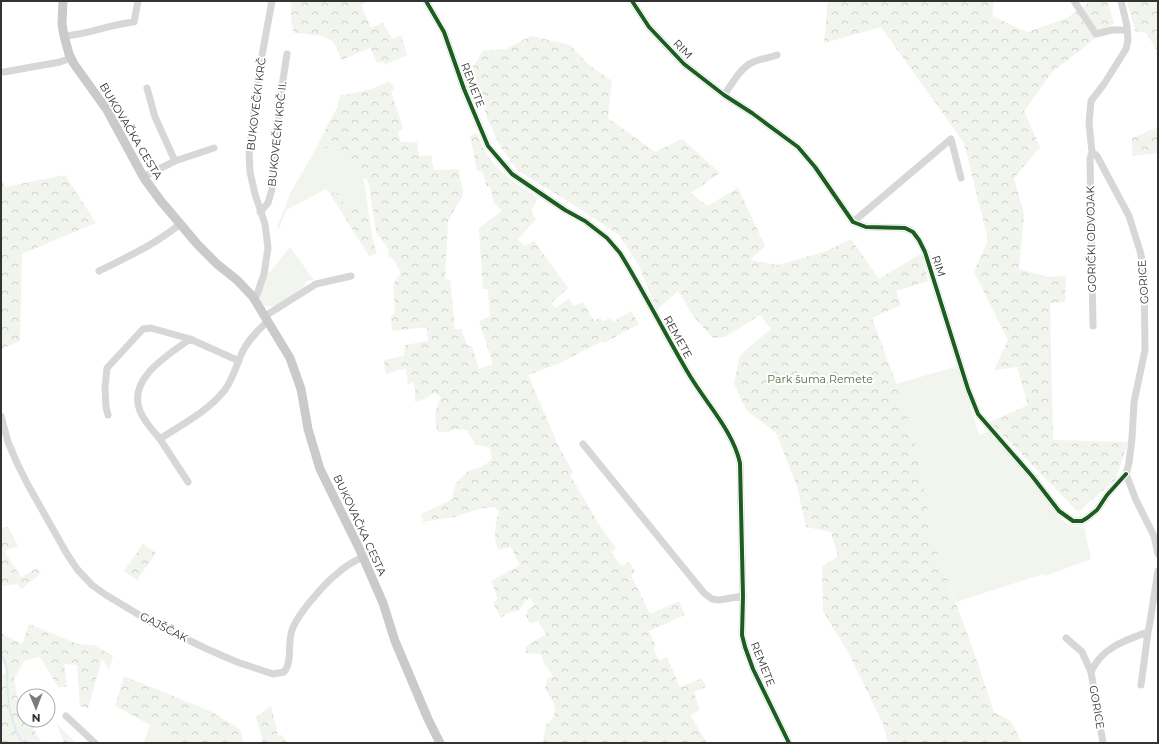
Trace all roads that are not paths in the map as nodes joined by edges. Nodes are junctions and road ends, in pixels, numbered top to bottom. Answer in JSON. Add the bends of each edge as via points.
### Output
{"nodes":[{"id":1,"x":63,"y":1,"type":"edge"},
{"id":2,"x":138,"y":1,"type":"edge"},
{"id":3,"x":272,"y":1,"type":"edge"},
{"id":4,"x":426,"y":1,"type":"edge"},
{"id":5,"x":1074,"y":1,"type":"edge"},
{"id":6,"x":1121,"y":1,"type":"edge"},
{"id":7,"x":635,"y":2,"type":"edge"},
{"id":8,"x":1127,"y":30,"type":"junction"},
{"id":9,"x":64,"y":36,"type":"junction"},
{"id":10,"x":287,"y":54,"type":"dead end"},
{"id":11,"x":777,"y":54,"type":"dead end"},
{"id":12,"x":71,"y":58,"type":"junction"},
{"id":13,"x":4,"y":72,"type":"dead end"},
{"id":14,"x":147,"y":88,"type":"dead end"},
{"id":15,"x":724,"y":95,"type":"junction"},
{"id":16,"x":214,"y":148,"type":"dead end"},
{"id":17,"x":1092,"y":152,"type":"junction"},
{"id":18,"x":175,"y":161,"type":"junction"},
{"id":19,"x":144,"y":176,"type":"junction"},
{"id":20,"x":961,"y":178,"type":"dead end"},
{"id":21,"x":260,"y":212,"type":"junction"},
{"id":22,"x":853,"y":222,"type":"junction"},
{"id":23,"x":180,"y":224,"type":"junction"},
{"id":24,"x":99,"y":271,"type":"dead end"},
{"id":25,"x":351,"y":276,"type":"dead end"},
{"id":26,"x":255,"y":300,"type":"junction"},
{"id":27,"x":266,"y":319,"type":"junction"},
{"id":28,"x":1093,"y":326,"type":"dead end"},
{"id":29,"x":190,"y":339,"type":"junction"},
{"id":30,"x":239,"y":362,"type":"junction"},
{"id":31,"x":108,"y":415,"type":"dead end"},
{"id":32,"x":1,"y":416,"type":"edge"},
{"id":33,"x":160,"y":439,"type":"junction"},
{"id":34,"x":583,"y":444,"type":"dead end"},
{"id":35,"x":1126,"y":474,"type":"junction"},
{"id":36,"x":188,"y":482,"type":"dead end"},
{"id":37,"x":1158,"y":554,"type":"edge"},
{"id":38,"x":363,"y":557,"type":"junction"},
{"id":39,"x":1158,"y":571,"type":"edge"},
{"id":40,"x":743,"y":596,"type":"junction"},
{"id":41,"x":1148,"y":632,"type":"junction"},
{"id":42,"x":1066,"y":638,"type":"dead end"},
{"id":43,"x":1091,"y":672,"type":"junction"},
{"id":44,"x":1141,"y":684,"type":"dead end"},
{"id":45,"x":66,"y":716,"type":"dead end"},
{"id":46,"x":95,"y":743,"type":"edge"},
{"id":47,"x":440,"y":743,"type":"edge"},
{"id":48,"x":789,"y":743,"type":"edge"},
{"id":49,"x":1103,"y":743,"type":"edge"}],
"edges":[{"from":1,"to":9,"type":"main road","name":"BUKOVAČKA CESTA"},
{"from":2,"to":9,"type":"street","via":[[134,22]]},
{"from":3,"to":21,"type":"street","name":"BUKOVEČKI KRČ","via":[[249,150],[250,172]]},
{"from":4,"to":40,"type":"street","name":"REMETE","via":[[444,32],[488,146],[512,174],[585,221],[612,243],[635,277],[686,371],[732,438],[740,463]]},
{"from":5,"to":8,"type":"street","via":[[1096,34]]},
{"from":6,"to":8,"type":"street","name":"GORICE"},
{"from":7,"to":15,"type":"street","name":"RIM","via":[[649,27],[684,64]]},
{"from":8,"to":17,"type":"street","name":"GORICE","via":[[1126,49],[1091,101],[1089,123]]},
{"from":9,"to":12,"type":"main road","name":"BUKOVAČKA CESTA"},
{"from":10,"to":21,"type":"street","name":"BUKOVEČKI KRČ II.","via":[[272,188],[268,203]]},
{"from":11,"to":15,"type":"street","via":[[748,65]]},
{"from":12,"to":13,"type":"street"},
{"from":12,"to":19,"type":"main road","name":"BUKOVAČKA CESTA","via":[[107,110]]},
{"from":14,"to":18,"type":"street","via":[[155,117]]},
{"from":15,"to":22,"type":"street","name":"RIM","via":[[798,147]]},
{"from":16,"to":18,"type":"street"},
{"from":17,"to":28,"type":"street","name":"GORIČKI ODVOJAK","via":[[1090,159]]},
{"from":17,"to":35,"type":"street","name":"GORICE","via":[[1097,156],[1129,216],[1144,268],[1145,350],[1134,402]]},
{"from":18,"to":19,"type":"street"},
{"from":19,"to":23,"type":"main road","name":"BUKOVAČKA CESTA"},
{"from":20,"to":22,"type":"street","via":[[951,139]]},
{"from":21,"to":26,"type":"street","name":"BUKOVEČKI KRČ","via":[[268,239],[268,256]]},
{"from":22,"to":35,"type":"street","name":"RIM","via":[[866,227],[905,228],[913,232],[919,240],[978,414],[1060,511],[1073,520],[1082,521],[1097,510]]},
{"from":23,"to":24,"type":"street","via":[[168,234]]},
{"from":23,"to":26,"type":"main road","name":"BUKOVAČKA CESTA","via":[[202,250],[237,280]]},
{"from":25,"to":27,"type":"street","via":[[316,284]]},
{"from":26,"to":27,"type":"main road","name":"BUKOVAČKA CESTA"},
{"from":27,"to":30,"type":"street","via":[[251,339]]},
{"from":27,"to":38,"type":"main road","name":"BUKOVAČKA CESTA","via":[[294,368],[320,469]]},
{"from":29,"to":30,"type":"street"},
{"from":29,"to":31,"type":"street","via":[[151,328],[143,329],[106,368]]},
{"from":29,"to":33,"type":"street","via":[[144,376],[139,387],[140,411]]},
{"from":30,"to":33,"type":"street","via":[[220,396]]},
{"from":32,"to":38,"type":"street","name":"GAJŠČAK","via":[[19,469],[67,554],[83,576],[106,595],[146,619],[237,662],[273,674],[287,670],[291,634],[297,619],[338,573]]},
{"from":33,"to":36,"type":"street"},
{"from":34,"to":40,"type":"street","via":[[704,593],[712,599],[719,600]]},
{"from":35,"to":37,"type":"street","via":[[1154,536]]},
{"from":38,"to":47,"type":"main road","name":"BUKOVAČKA CESTA","via":[[383,603],[395,641]]},
{"from":39,"to":41,"type":"street"},
{"from":40,"to":48,"type":"street","name":"REMETE","via":[[742,635],[745,647]]},
{"from":41,"to":43,"type":"street","name":"GORICE","via":[[1111,648]]},
{"from":41,"to":44,"type":"street"},
{"from":42,"to":43,"type":"street","name":"GORICE","via":[[1082,652]]},
{"from":43,"to":49,"type":"street","name":"GORICE"},
{"from":45,"to":46,"type":"street"}]}
